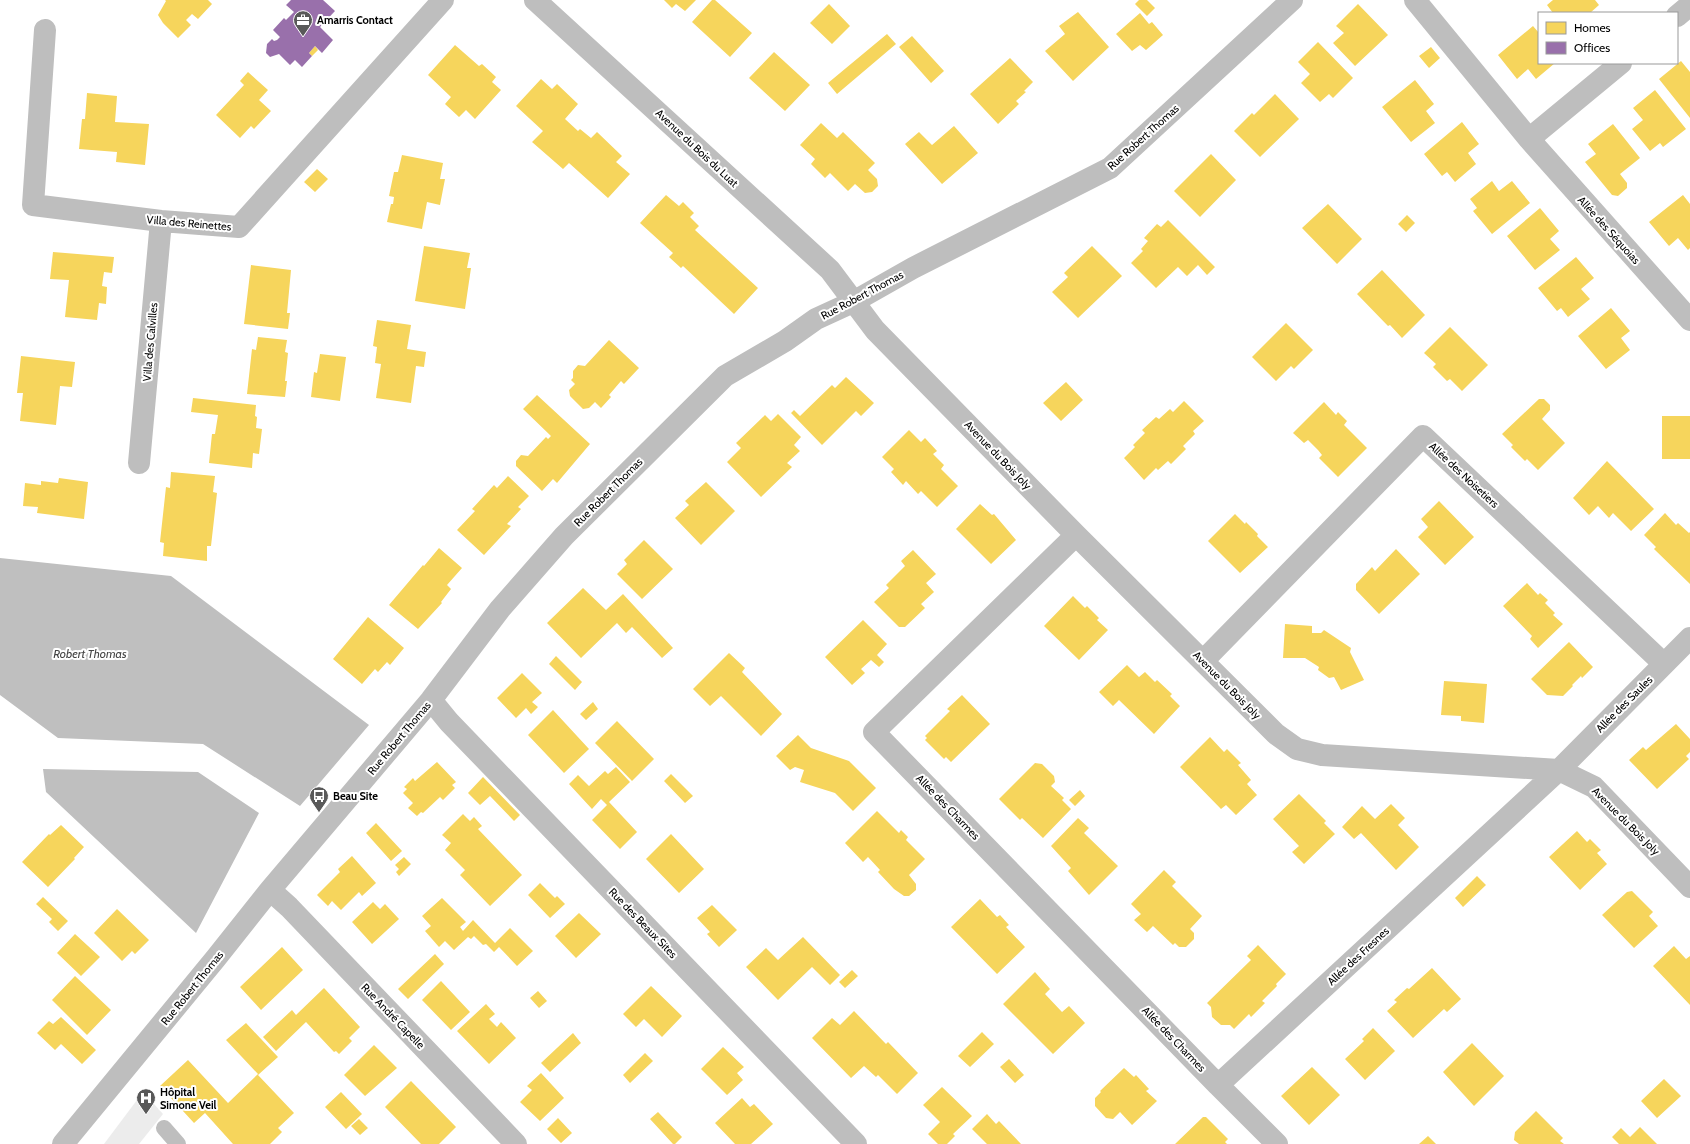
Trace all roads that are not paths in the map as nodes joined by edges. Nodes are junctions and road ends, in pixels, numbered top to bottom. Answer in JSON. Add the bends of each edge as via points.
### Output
{"nodes":[{"id":1,"x":443,"y":0,"type":"edge"},
{"id":2,"x":535,"y":0,"type":"edge"},
{"id":3,"x":1292,"y":0,"type":"edge"},
{"id":4,"x":1415,"y":0,"type":"edge"},
{"id":5,"x":1690,"y":5,"type":"edge"},
{"id":6,"x":1678,"y":15,"type":"edge"},
{"id":7,"x":45,"y":30,"type":"dead end"},
{"id":8,"x":1620,"y":64,"type":"edge"},
{"id":9,"x":1529,"y":139,"type":"junction"},
{"id":10,"x":161,"y":221,"type":"junction"},
{"id":11,"x":852,"y":302,"type":"junction"},
{"id":12,"x":1690,"y":320,"type":"edge"},
{"id":13,"x":139,"y":463,"type":"dead end"},
{"id":14,"x":1076,"y":535,"type":"junction"},
{"id":15,"x":1690,"y":638,"type":"edge"},
{"id":16,"x":1203,"y":661,"type":"junction"},
{"id":17,"x":1664,"y":664,"type":"junction"},
{"id":18,"x":431,"y":700,"type":"junction"},
{"id":19,"x":1559,"y":770,"type":"junction"},
{"id":20,"x":1690,"y":887,"type":"edge"},
{"id":21,"x":270,"y":890,"type":"junction"},
{"id":22,"x":1218,"y":1085,"type":"junction"},
{"id":23,"x":164,"y":1128,"type":"dead end"},
{"id":24,"x":63,"y":1144,"type":"edge"},
{"id":25,"x":178,"y":1144,"type":"edge"},
{"id":26,"x":516,"y":1144,"type":"edge"},
{"id":27,"x":856,"y":1144,"type":"edge"},
{"id":28,"x":1277,"y":1144,"type":"edge"}],
"edges":[{"from":1,"to":10,"type":"street","name":"Villa des Reinettes","via":[[240,227]]},
{"from":2,"to":11,"type":"street","name":"Avenue du Bois du Luat","via":[[830,270]]},
{"from":3,"to":11,"type":"street","name":"Rue Robert Thomas","via":[[1110,168],[913,268]]},
{"from":4,"to":9,"type":"street","name":"Allée des Séquoias"},
{"from":5,"to":6,"type":"street"},
{"from":7,"to":10,"type":"street","name":"Villa des Reinettes","via":[[33,205]]},
{"from":8,"to":9,"type":"street"},
{"from":9,"to":12,"type":"street","name":"Allée des Séquoias"},
{"from":10,"to":13,"type":"street","name":"Villa des Calvilles"},
{"from":11,"to":14,"type":"street","name":"Avenue du Bois Joly","via":[[875,330]]},
{"from":11,"to":18,"type":"street","name":"Rue Robert Thomas","via":[[816,319],[785,341],[725,376],[564,536],[500,609]]},
{"from":14,"to":16,"type":"street","name":"Avenue du Bois Joly"},
{"from":14,"to":22,"type":"street","name":"Allée des Charmes","via":[[874,732]]},
{"from":15,"to":17,"type":"street","name":"Allée des Saules"},
{"from":16,"to":17,"type":"street","name":"Allée des Noisetiers","via":[[1423,436]]},
{"from":16,"to":19,"type":"street","name":"Avenue du Bois Joly","via":[[1276,734],[1297,749],[1322,755]]},
{"from":17,"to":19,"type":"street","name":"Allée des Saules"},
{"from":18,"to":21,"type":"street","name":"Rue Robert Thomas"},
{"from":18,"to":27,"type":"street","name":"Rue des Beaux Sites","via":[[449,722]]},
{"from":19,"to":20,"type":"street","name":"Avenue du Bois Joly","via":[[1594,787]]},
{"from":19,"to":22,"type":"street","name":"Allée des Fresnes"},
{"from":21,"to":24,"type":"street","name":"Rue Robert Thomas"},
{"from":21,"to":26,"type":"street","name":"Rue André Capelle"},
{"from":22,"to":28,"type":"street"},
{"from":23,"to":25,"type":"lane"}]}
